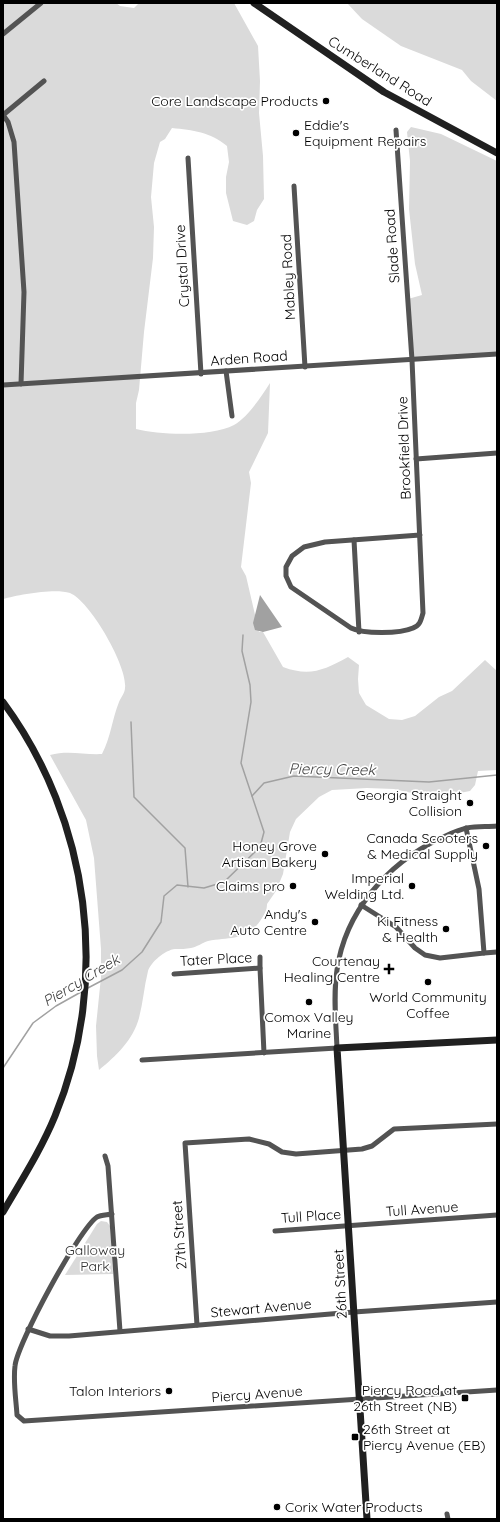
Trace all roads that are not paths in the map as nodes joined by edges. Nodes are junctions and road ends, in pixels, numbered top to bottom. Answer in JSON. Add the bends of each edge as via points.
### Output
{"nodes":[{"id":1,"x":41,"y":3,"type":"edge"},
{"id":2,"x":254,"y":3,"type":"edge"},
{"id":3,"x":3,"y":34,"type":"edge"},
{"id":4,"x":44,"y":81,"type":"dead end"},
{"id":5,"x":3,"y":115,"type":"edge"},
{"id":6,"x":396,"y":130,"type":"dead end"},
{"id":7,"x":497,"y":153,"type":"edge"},
{"id":8,"x":188,"y":158,"type":"dead end"},
{"id":9,"x":294,"y":186,"type":"dead end"},
{"id":10,"x":497,"y":354,"type":"edge"},
{"id":11,"x":412,"y":360,"type":"junction"},
{"id":12,"x":305,"y":367,"type":"junction"},
{"id":13,"x":226,"y":371,"type":"junction"},
{"id":14,"x":201,"y":374,"type":"junction"},
{"id":15,"x":20,"y":384,"type":"junction"},
{"id":16,"x":3,"y":385,"type":"edge"},
{"id":17,"x":232,"y":416,"type":"dead end"},
{"id":18,"x":497,"y":453,"type":"edge"},
{"id":19,"x":416,"y":459,"type":"junction"},
{"id":20,"x":420,"y":535,"type":"junction"},
{"id":21,"x":354,"y":540,"type":"junction"},
{"id":22,"x":359,"y":632,"type":"junction"},
{"id":23,"x":3,"y":702,"type":"edge"},
{"id":24,"x":497,"y":826,"type":"edge"},
{"id":25,"x":466,"y":828,"type":"junction"},
{"id":26,"x":361,"y":905,"type":"junction"},
{"id":27,"x":497,"y":952,"type":"edge"},
{"id":28,"x":484,"y":953,"type":"junction"},
{"id":29,"x":260,"y":957,"type":"dead end"},
{"id":30,"x":260,"y":968,"type":"junction"},
{"id":31,"x":174,"y":974,"type":"dead end"},
{"id":32,"x":497,"y":1040,"type":"edge"},
{"id":33,"x":337,"y":1048,"type":"junction"},
{"id":34,"x":264,"y":1053,"type":"junction"},
{"id":35,"x":142,"y":1060,"type":"dead end"},
{"id":36,"x":497,"y":1124,"type":"edge"},
{"id":37,"x":343,"y":1151,"type":"junction"},
{"id":38,"x":105,"y":1156,"type":"dead end"},
{"id":39,"x":3,"y":1212,"type":"edge"},
{"id":40,"x":112,"y":1214,"type":"junction"},
{"id":41,"x":497,"y":1215,"type":"edge"},
{"id":42,"x":349,"y":1226,"type":"junction"},
{"id":43,"x":275,"y":1231,"type":"dead end"},
{"id":44,"x":497,"y":1302,"type":"edge"},
{"id":45,"x":354,"y":1312,"type":"junction"},
{"id":46,"x":197,"y":1325,"type":"junction"},
{"id":47,"x":28,"y":1329,"type":"junction"},
{"id":48,"x":120,"y":1331,"type":"junction"},
{"id":49,"x":497,"y":1390,"type":"edge"},
{"id":50,"x":360,"y":1399,"type":"junction"},
{"id":51,"x":367,"y":1519,"type":"edge"}],
"edges":[{"from":1,"to":3,"type":"street"},
{"from":2,"to":7,"type":"street","name":"Cumberland Road","via":[[384,92]]},
{"from":4,"to":5,"type":"street"},
{"from":5,"to":15,"type":"street","via":[[14,142],[24,292]]},
{"from":6,"to":11,"type":"street","name":"Slade Road"},
{"from":8,"to":14,"type":"street","name":"Crystal Drive"},
{"from":9,"to":12,"type":"street","name":"Mabley Road"},
{"from":10,"to":11,"type":"street","name":"Arden Road"},
{"from":11,"to":12,"type":"street","name":"Arden Road"},
{"from":11,"to":19,"type":"street","name":"Brookfield Drive"},
{"from":12,"to":13,"type":"street","name":"Arden Road"},
{"from":13,"to":14,"type":"street","name":"Arden Road"},
{"from":13,"to":17,"type":"street"},
{"from":14,"to":15,"type":"street","name":"Arden Road"},
{"from":15,"to":16,"type":"street","name":"Arden Road"},
{"from":18,"to":19,"type":"street"},
{"from":19,"to":20,"type":"street","name":"Brookfield Drive"},
{"from":20,"to":21,"type":"street"},
{"from":20,"to":22,"type":"street","name":"Brookfield Drive","via":[[423,613],[420,624],[399,630]]},
{"from":21,"to":22,"type":"street"},
{"from":21,"to":22,"type":"street","via":[[325,542],[304,547],[292,556],[286,567],[286,576],[291,587]]},
{"from":23,"to":39,"type":"street","via":[[32,747],[65,819],[77,861],[83,899],[87,971],[72,1061],[55,1116]]},
{"from":24,"to":25,"type":"street"},
{"from":25,"to":26,"type":"street","via":[[426,845],[406,858],[379,882]]},
{"from":25,"to":28,"type":"street","via":[[479,889]]},
{"from":26,"to":28,"type":"street","via":[[396,927],[425,955],[440,958]]},
{"from":26,"to":33,"type":"street","via":[[350,926],[337,969]]},
{"from":27,"to":28,"type":"street"},
{"from":29,"to":30,"type":"street","name":"Tater Place"},
{"from":30,"to":31,"type":"street","name":"Tater Place"},
{"from":30,"to":34,"type":"street","name":"Tater Place"},
{"from":32,"to":33,"type":"street"},
{"from":33,"to":34,"type":"street"},
{"from":33,"to":37,"type":"street","name":"26th Street"},
{"from":34,"to":35,"type":"street"},
{"from":36,"to":37,"type":"street","via":[[394,1129],[372,1146]]},
{"from":37,"to":42,"type":"street","name":"26th Street"},
{"from":37,"to":46,"type":"street","name":"27th Street","via":[[296,1154],[282,1152],[269,1144],[248,1138],[185,1143]]},
{"from":38,"to":40,"type":"street"},
{"from":40,"to":47,"type":"street","via":[[98,1217],[90,1225],[59,1270]]},
{"from":40,"to":48,"type":"street"},
{"from":41,"to":42,"type":"street","name":"Tull Avenue"},
{"from":42,"to":43,"type":"street","name":"Tull Place"},
{"from":42,"to":45,"type":"street","name":"26th Street"},
{"from":44,"to":45,"type":"street","name":"Stewart Avenue"},
{"from":45,"to":46,"type":"street","name":"Stewart Avenue"},
{"from":45,"to":50,"type":"street","name":"26th Street"},
{"from":46,"to":48,"type":"street","name":"Stewart Avenue"},
{"from":47,"to":48,"type":"street","name":"Stewart Avenue","via":[[50,1336]]},
{"from":47,"to":50,"type":"street","name":"Piercy Avenue","via":[[15,1365],[17,1415],[24,1421]]},
{"from":49,"to":50,"type":"street","name":"Piercy Avenue"},
{"from":50,"to":51,"type":"street","name":"26th Street"}]}
